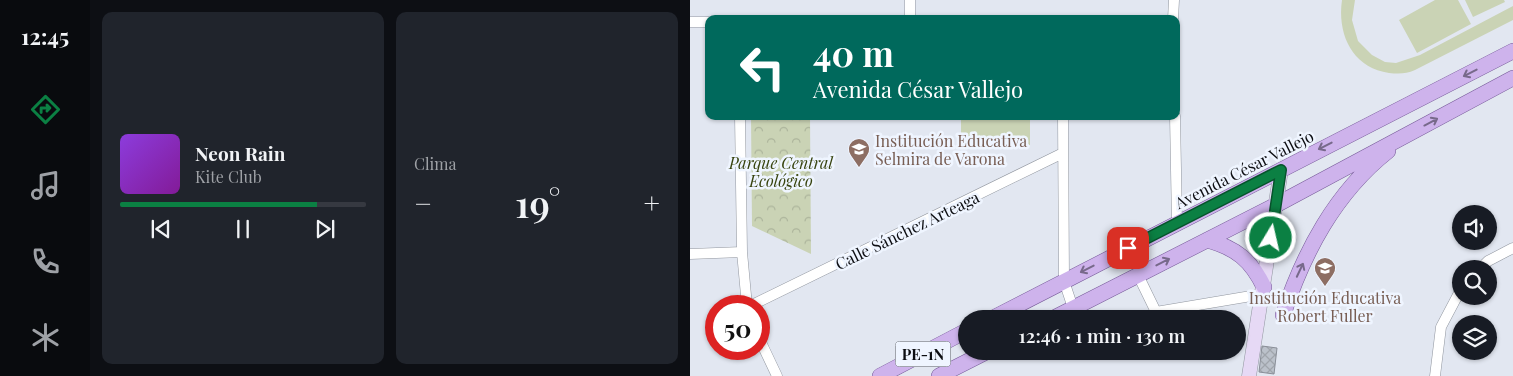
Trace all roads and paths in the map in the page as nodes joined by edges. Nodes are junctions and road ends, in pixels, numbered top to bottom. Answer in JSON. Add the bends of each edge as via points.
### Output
{"nodes":[{"id":1,"x":910,"y":0,"type":"edge"},
{"id":2,"x":1174,"y":0,"type":"edge"},
{"id":3,"x":910,"y":15,"type":"edge"},
{"id":4,"x":1174,"y":15,"type":"edge"},
{"id":5,"x":690,"y":22,"type":"edge"},
{"id":6,"x":705,"y":22,"type":"edge"},
{"id":7,"x":1513,"y":51,"type":"edge"},
{"id":8,"x":1512,"y":82,"type":"edge"},
{"id":9,"x":740,"y":120,"type":"edge"},
{"id":10,"x":1063,"y":120,"type":"edge"},
{"id":11,"x":1175,"y":120,"type":"edge"},
{"id":12,"x":1411,"y":133,"type":"junction"},
{"id":13,"x":1063,"y":153,"type":"junction"},
{"id":14,"x":1281,"y":170,"type":"junction"},
{"id":15,"x":1276,"y":205,"type":"junction"},
{"id":16,"x":1177,"y":223,"type":"junction"},
{"id":17,"x":1207,"y":240,"type":"junction"},
{"id":18,"x":1513,"y":248,"type":"edge"},
{"id":19,"x":742,"y":252,"type":"junction"},
{"id":20,"x":690,"y":254,"type":"edge"},
{"id":21,"x":1490,"y":260,"type":"edge"},
{"id":22,"x":1138,"y":275,"type":"junction"},
{"id":23,"x":1064,"y":281,"type":"junction"},
{"id":24,"x":1263,"y":291,"type":"junction"},
{"id":25,"x":746,"y":295,"type":"edge"},
{"id":26,"x":770,"y":296,"type":"edge"},
{"id":27,"x":1453,"y":305,"type":"edge"},
{"id":28,"x":1073,"y":308,"type":"junction"},
{"id":29,"x":1008,"y":310,"type":"edge"},
{"id":30,"x":1069,"y":310,"type":"edge"},
{"id":31,"x":1283,"y":315,"type":"dead end"},
{"id":32,"x":958,"y":335,"type":"edge"},
{"id":33,"x":769,"y":360,"type":"edge"},
{"id":34,"x":970,"y":360,"type":"edge"},
{"id":35,"x":777,"y":376,"type":"edge"},
{"id":36,"x":880,"y":376,"type":"edge"},
{"id":37,"x":939,"y":376,"type":"edge"},
{"id":38,"x":1249,"y":376,"type":"edge"},
{"id":39,"x":1435,"y":376,"type":"edge"}],
"edges":[{"from":1,"to":3,"type":"street"},
{"from":2,"to":4,"type":"street"},
{"from":5,"to":6,"type":"street"},
{"from":7,"to":14,"type":"main road","name":"Avenida César Vallejo","one_way":true},
{"from":12,"to":8,"type":"main road","one_way":true},
{"from":9,"to":19,"type":"street"},
{"from":10,"to":13,"type":"street"},
{"from":11,"to":16,"type":"street"},
{"from":12,"to":15,"type":"main road"},
{"from":31,"to":12,"type":"main road","one_way":true,"via":[[1295,279],[1331,213],[1355,183]]},
{"from":13,"to":23,"type":"street"},
{"from":13,"to":26,"type":"street","name":"Calle Sánchez Arteaga"},
{"from":14,"to":15,"type":"main road"},
{"from":14,"to":16,"type":"main road","name":"Avenida César Vallejo"},
{"from":15,"to":17,"type":"main road"},
{"from":15,"to":24,"type":"main road"},
{"from":16,"to":23,"type":"main road","name":"Avenida César Vallejo","one_way":true},
{"from":22,"to":17,"type":"main road","one_way":true},
{"from":17,"to":24,"type":"main road","via":[[1222,244],[1242,256],[1257,274]]},
{"from":18,"to":21,"type":"street"},
{"from":19,"to":20,"type":"street"},
{"from":19,"to":25,"type":"street"},
{"from":22,"to":24,"type":"street","via":[[1156,312]]},
{"from":22,"to":28,"type":"main road"},
{"from":23,"to":28,"type":"street"},
{"from":23,"to":29,"type":"main road","name":"Avenida César Vallejo"},
{"from":24,"to":38,"type":"main road"},
{"from":27,"to":39,"type":"street","via":[[1441,327]]},
{"from":28,"to":30,"type":"main road"},
{"from":32,"to":36,"type":"main road","number":"PE-1N"},
{"from":33,"to":35,"type":"street"},
{"from":34,"to":37,"type":"main road","number":"PE-1N"}]}
